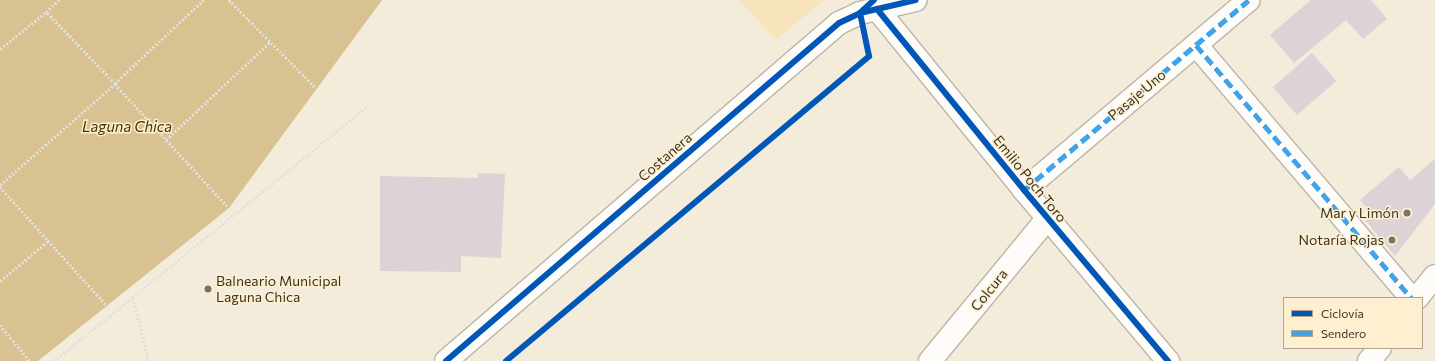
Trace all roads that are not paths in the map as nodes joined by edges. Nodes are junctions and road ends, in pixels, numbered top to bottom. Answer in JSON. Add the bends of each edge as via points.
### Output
{"nodes":[{"id":1,"x":916,"y":0,"type":"edge"},
{"id":2,"x":1249,"y":0,"type":"edge"},
{"id":3,"x":877,"y":9,"type":"junction"},
{"id":4,"x":1196,"y":45,"type":"junction"},
{"id":5,"x":1024,"y":190,"type":"junction"},
{"id":6,"x":1048,"y":219,"type":"junction"},
{"id":7,"x":1435,"y":276,"type":"edge"},
{"id":8,"x":1410,"y":297,"type":"edge"},
{"id":9,"x":1419,"y":297,"type":"edge"},
{"id":10,"x":446,"y":361,"type":"edge"},
{"id":11,"x":930,"y":361,"type":"edge"},
{"id":12,"x":1168,"y":361,"type":"edge"}],
"edges":[{"from":1,"to":3,"type":"street","name":"Costanera"},
{"from":2,"to":4,"type":"street","name":"Pasaje Uno"},
{"from":3,"to":5,"type":"street","name":"Emilio Poch Toro"},
{"from":3,"to":10,"type":"street","name":"Costanera","via":[[839,23]]},
{"from":4,"to":5,"type":"street","name":"Pasaje Uno"},
{"from":4,"to":8,"type":"street"},
{"from":5,"to":6,"type":"street","name":"Emilio Poch Toro"},
{"from":6,"to":11,"type":"street","name":"Colcura"},
{"from":6,"to":12,"type":"street","name":"Emilio Poch Toro"},
{"from":7,"to":9,"type":"street"}]}
